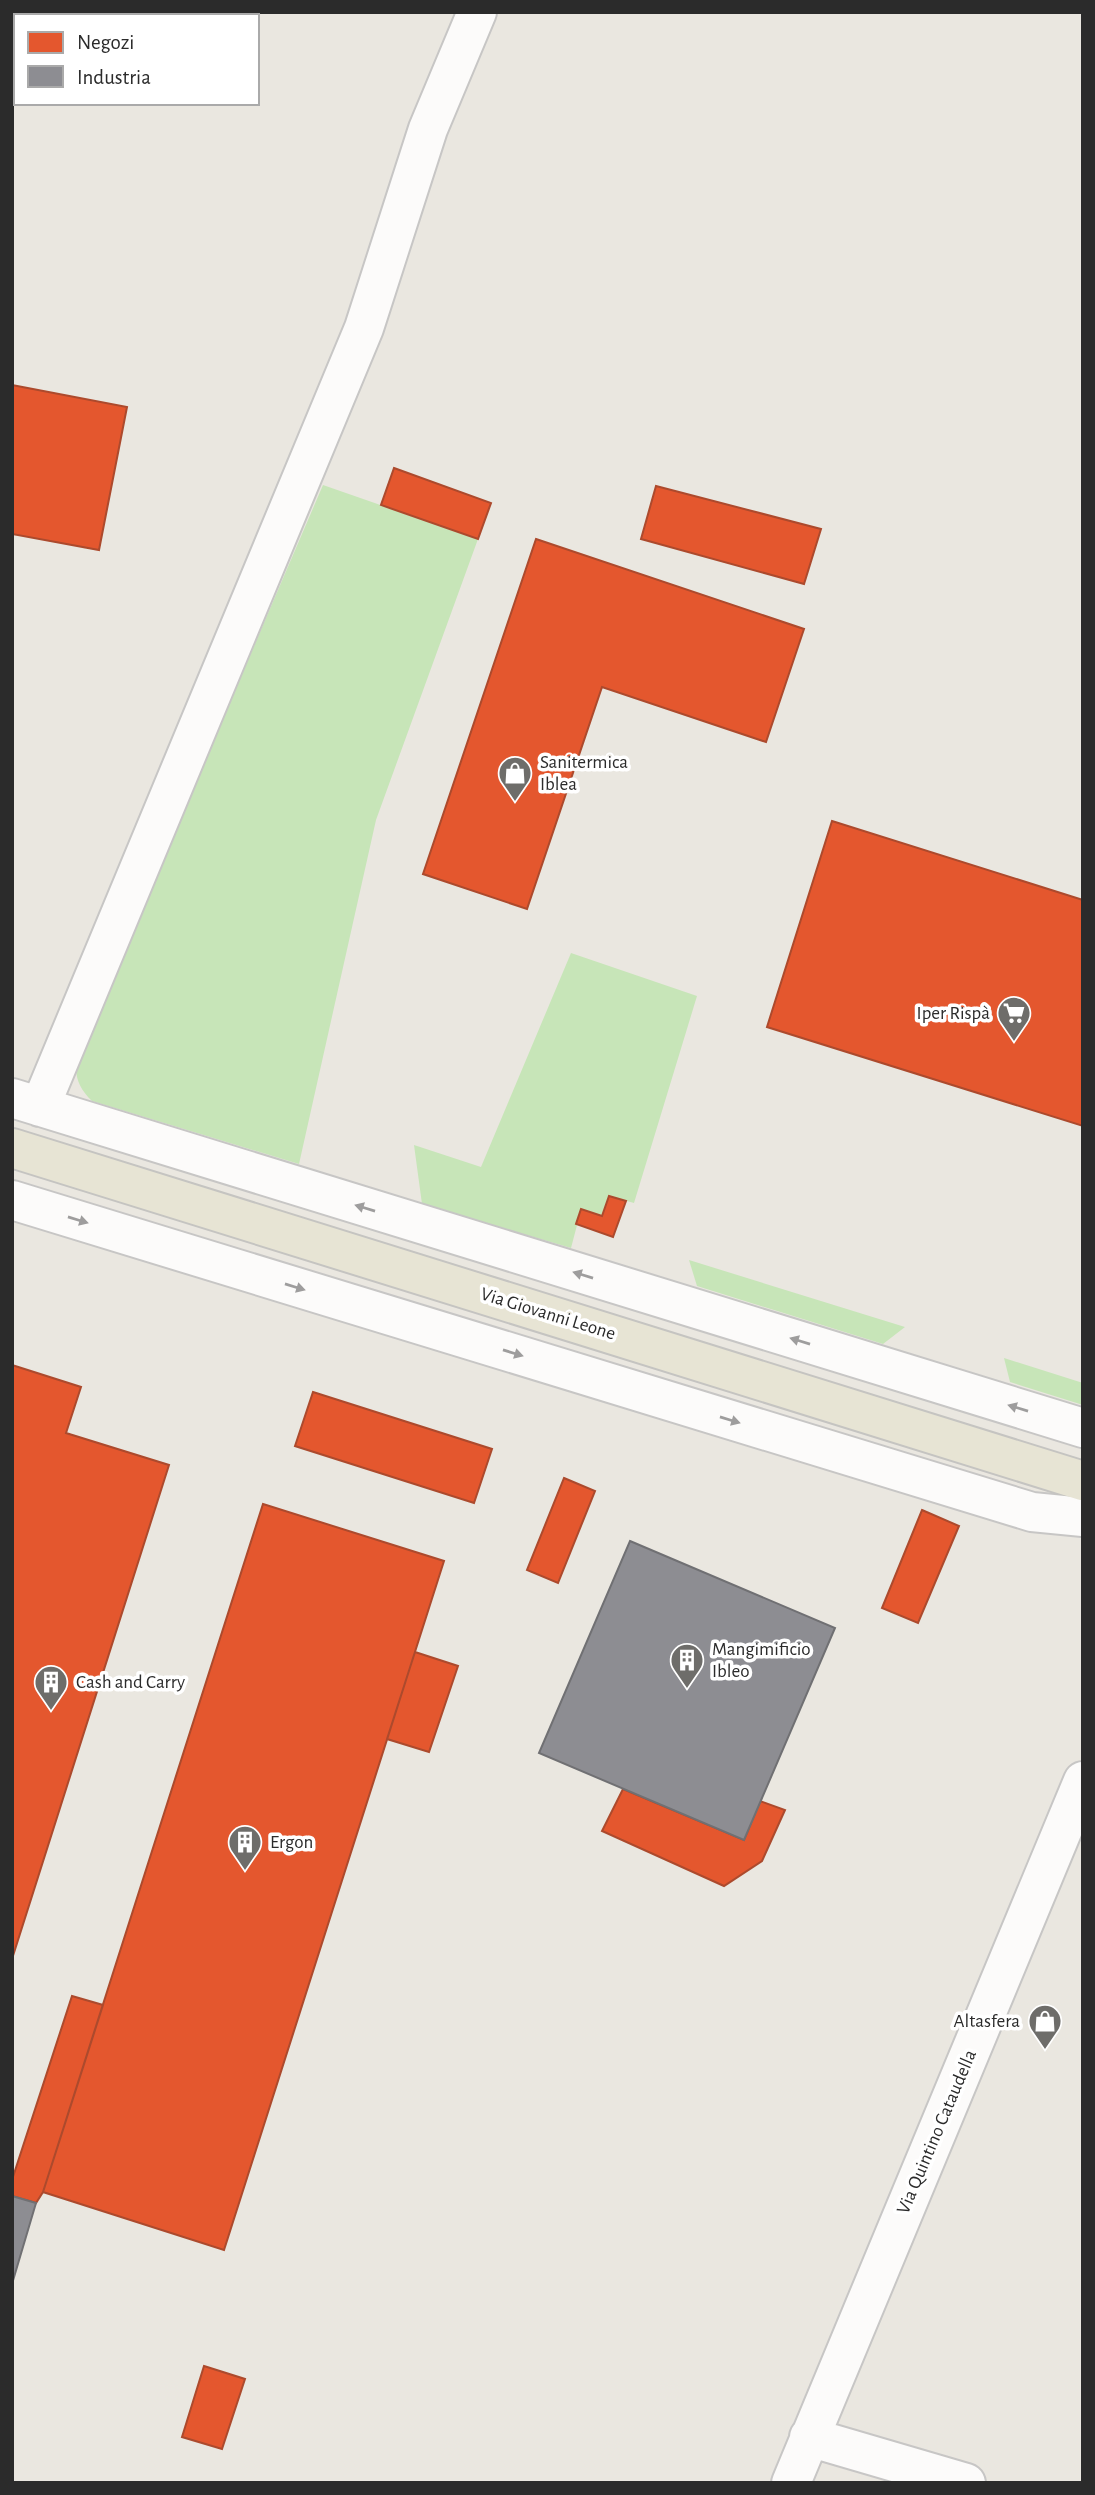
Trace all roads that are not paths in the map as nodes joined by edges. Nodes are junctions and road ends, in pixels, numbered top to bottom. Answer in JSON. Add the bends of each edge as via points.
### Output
{"nodes":[{"id":1,"x":477,"y":12,"type":"edge"},
{"id":2,"x":26,"y":1103,"type":"edge"},
{"id":3,"x":12,"y":1149,"type":"edge"},
{"id":4,"x":12,"y":1200,"type":"edge"},
{"id":5,"x":1083,"y":1429,"type":"edge"},
{"id":6,"x":1083,"y":1480,"type":"edge"},
{"id":7,"x":1083,"y":1517,"type":"edge"},
{"id":8,"x":1083,"y":1781,"type":"edge"},
{"id":9,"x":809,"y":2437,"type":"junction"},
{"id":10,"x":791,"y":2483,"type":"edge"},
{"id":11,"x":966,"y":2483,"type":"edge"}],
"edges":[{"from":1,"to":2,"type":"street","via":[[429,129],[364,328]]},
{"from":5,"to":2,"type":"street","one_way":true},
{"from":3,"to":6,"type":"main road","name":"Via Giovanni Leone"},
{"from":4,"to":7,"type":"street","one_way":true,"via":[[1032,1512]]},
{"from":8,"to":9,"type":"street","name":"Via Quintino Cataudella"},
{"from":9,"to":10,"type":"street","name":"Via Quintino Cataudella"},
{"from":9,"to":11,"type":"street"}]}
